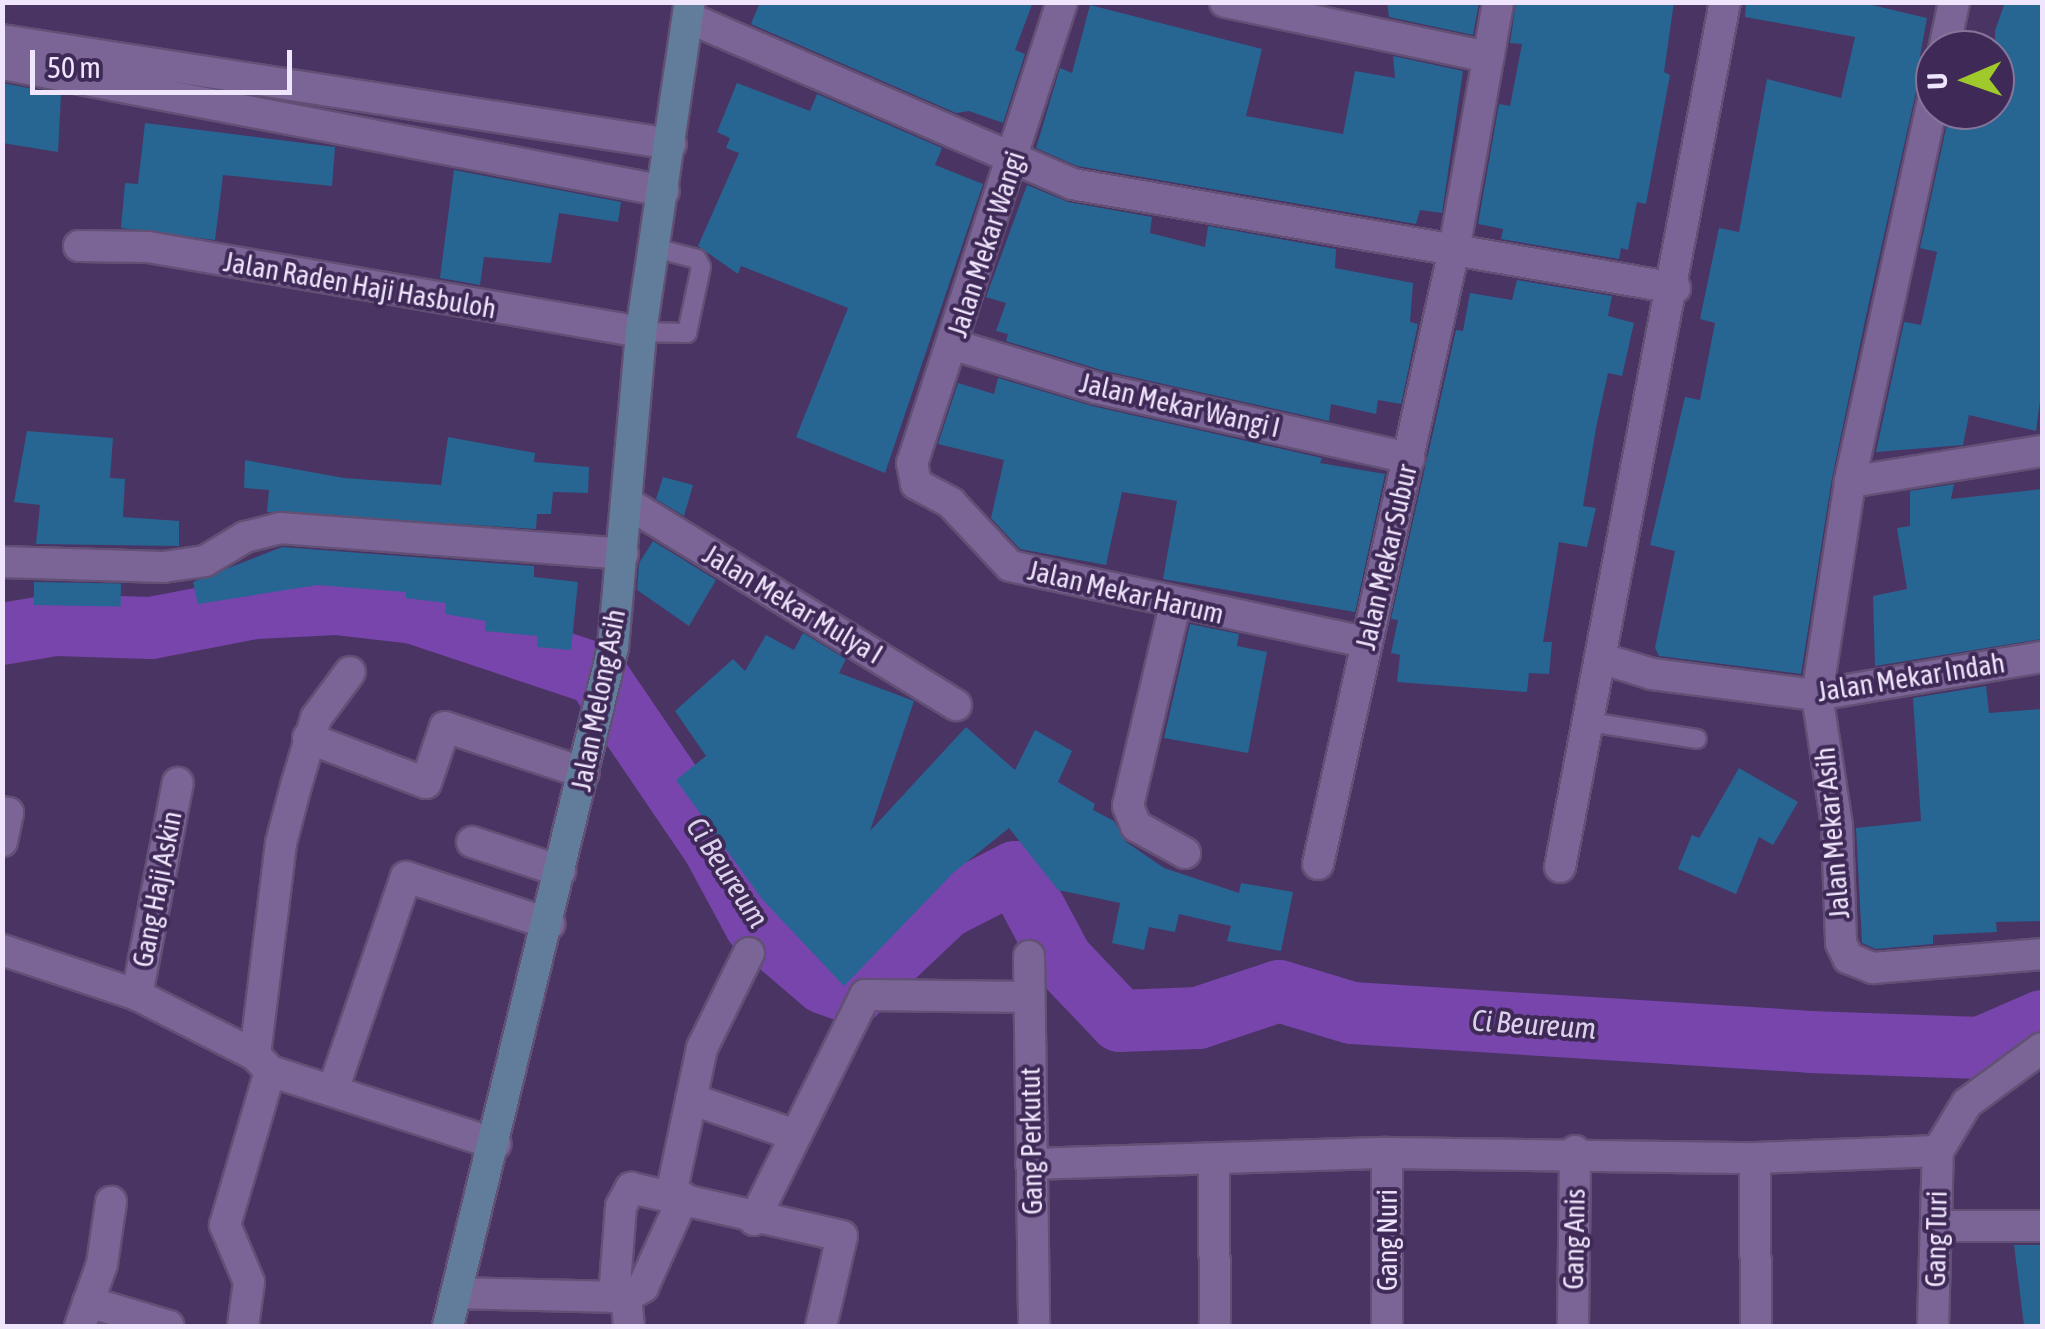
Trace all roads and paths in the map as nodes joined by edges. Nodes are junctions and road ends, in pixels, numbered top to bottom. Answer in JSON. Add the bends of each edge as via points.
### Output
{"nodes":[{"id":1,"x":1062,"y":2,"type":"edge"},
{"id":2,"x":1225,"y":2,"type":"edge"},
{"id":3,"x":1498,"y":2,"type":"edge"},
{"id":4,"x":1725,"y":2,"type":"edge"},
{"id":5,"x":1954,"y":2,"type":"edge"},
{"id":6,"x":690,"y":10,"type":"edge"},
{"id":7,"x":1948,"y":30,"type":"edge"},
{"id":8,"x":2,"y":40,"type":"edge"},
{"id":9,"x":1488,"y":57,"type":"junction"},
{"id":10,"x":2,"y":64,"type":"edge"},
{"id":11,"x":1927,"y":130,"type":"edge"},
{"id":12,"x":671,"y":144,"type":"junction"},
{"id":13,"x":1016,"y":159,"type":"junction"},
{"id":14,"x":664,"y":191,"type":"junction"},
{"id":15,"x":79,"y":246,"type":"dead end"},
{"id":16,"x":654,"y":248,"type":"junction"},
{"id":17,"x":1454,"y":250,"type":"junction"},
{"id":18,"x":1675,"y":288,"type":"junction"},
{"id":19,"x":641,"y":332,"type":"junction"},
{"id":20,"x":954,"y":345,"type":"junction"},
{"id":21,"x":2042,"y":451,"type":"edge"},
{"id":22,"x":1409,"y":458,"type":"junction"},
{"id":23,"x":1850,"y":482,"type":"junction"},
{"id":24,"x":916,"y":484,"type":"joint"},
{"id":25,"x":629,"y":504,"type":"junction"},
{"id":26,"x":623,"y":554,"type":"junction"},
{"id":27,"x":2,"y":562,"type":"edge"},
{"id":28,"x":1175,"y":605,"type":"junction"},
{"id":29,"x":1366,"y":642,"type":"junction"},
{"id":30,"x":2042,"y":657,"type":"edge"},
{"id":31,"x":1603,"y":659,"type":"junction"},
{"id":32,"x":350,"y":672,"type":"dead end"},
{"id":33,"x":1817,"y":695,"type":"junction"},
{"id":34,"x":956,"y":705,"type":"dead end"},
{"id":35,"x":1588,"y":722,"type":"junction"},
{"id":36,"x":308,"y":738,"type":"junction"},
{"id":37,"x":1697,"y":739,"type":"dead end"},
{"id":38,"x":584,"y":773,"type":"junction"},
{"id":39,"x":178,"y":783,"type":"dead end"},
{"id":40,"x":2,"y":812,"type":"edge"},
{"id":41,"x":2,"y":841,"type":"edge"},
{"id":42,"x":472,"y":842,"type":"dead end"},
{"id":43,"x":1185,"y":853,"type":"dead end"},
{"id":44,"x":1318,"y":864,"type":"dead end"},
{"id":45,"x":1560,"y":866,"type":"dead end"},
{"id":46,"x":560,"y":872,"type":"junction"},
{"id":47,"x":550,"y":924,"type":"junction"},
{"id":48,"x":2,"y":950,"type":"edge"},
{"id":49,"x":750,"y":954,"type":"dead end"},
{"id":50,"x":2042,"y":954,"type":"edge"},
{"id":51,"x":1029,"y":956,"type":"dead end"},
{"id":52,"x":137,"y":995,"type":"junction"},
{"id":53,"x":1029,"y":997,"type":"junction"},
{"id":54,"x":2042,"y":1048,"type":"edge"},
{"id":55,"x":262,"y":1063,"type":"junction"},
{"id":56,"x":333,"y":1090,"type":"junction"},
{"id":57,"x":691,"y":1099,"type":"junction"},
{"id":58,"x":792,"y":1134,"type":"junction"},
{"id":59,"x":496,"y":1144,"type":"junction"},
{"id":60,"x":1938,"y":1151,"type":"junction"},
{"id":61,"x":1575,"y":1152,"type":"junction"},
{"id":62,"x":1386,"y":1153,"type":"junction"},
{"id":63,"x":1755,"y":1158,"type":"junction"},
{"id":64,"x":1214,"y":1159,"type":"junction"},
{"id":65,"x":1031,"y":1164,"type":"junction"},
{"id":66,"x":677,"y":1197,"type":"junction"},
{"id":67,"x":111,"y":1202,"type":"dead end"},
{"id":68,"x":754,"y":1220,"type":"junction"},
{"id":69,"x":1936,"y":1226,"type":"junction"},
{"id":70,"x":2042,"y":1226,"type":"edge"},
{"id":71,"x":458,"y":1293,"type":"junction"},
{"id":72,"x":623,"y":1307,"type":"edge"},
{"id":73,"x":84,"y":1314,"type":"edge"},
{"id":74,"x":169,"y":1326,"type":"edge"},
{"id":75,"x":242,"y":1326,"type":"edge"},
{"id":76,"x":448,"y":1326,"type":"edge"},
{"id":77,"x":821,"y":1326,"type":"edge"},
{"id":78,"x":1034,"y":1326,"type":"edge"},
{"id":79,"x":1215,"y":1326,"type":"edge"},
{"id":80,"x":1387,"y":1326,"type":"edge"},
{"id":81,"x":1573,"y":1326,"type":"edge"},
{"id":82,"x":1756,"y":1326,"type":"edge"},
{"id":83,"x":1934,"y":1326,"type":"edge"}],
"edges":[{"from":1,"to":13,"type":"street","name":"Jalan Mekar Wangi"},
{"from":2,"to":9,"type":"street"},
{"from":3,"to":9,"type":"street","name":"Jalan Mekar Subur"},
{"from":4,"to":18,"type":"street"},
{"from":5,"to":7,"type":"street"},
{"from":6,"to":12,"type":"main road","name":"Jalan Melong Asih"},
{"from":6,"to":13,"type":"street"},
{"from":8,"to":12,"type":"street"},
{"from":9,"to":17,"type":"street","name":"Jalan Mekar Subur"},
{"from":10,"to":14,"type":"street"},
{"from":11,"to":23,"type":"street","name":"Jalan Mekar Asih"},
{"from":12,"to":14,"type":"main road","name":"Jalan Melong Asih"},
{"from":13,"to":17,"type":"street","via":[[1072,184]]},
{"from":13,"to":20,"type":"street","name":"Jalan Mekar Wangi"},
{"from":14,"to":16,"type":"main road","name":"Jalan Melong Asih"},
{"from":15,"to":19,"type":"street","name":"Jalan Raden Haji Hasbuloh","via":[[148,247]]},
{"from":16,"to":19,"type":"main road","name":"Jalan Melong Asih"},
{"from":16,"to":19,"type":"lane","via":[[697,260],[700,268],[686,334]]},
{"from":17,"to":18,"type":"street"},
{"from":17,"to":22,"type":"street","name":"Jalan Mekar Subur"},
{"from":18,"to":31,"type":"street"},
{"from":19,"to":25,"type":"main road","name":"Jalan Melong Asih"},
{"from":20,"to":22,"type":"street","name":"Jalan Mekar Wangi I","via":[[1096,388]]},
{"from":20,"to":24,"type":"street","name":"Jalan Mekar Wangi","via":[[912,463]]},
{"from":21,"to":23,"type":"street"},
{"from":22,"to":29,"type":"street","name":"Jalan Mekar Subur"},
{"from":23,"to":33,"type":"street","name":"Jalan Mekar Asih"},
{"from":24,"to":28,"type":"street","name":"Jalan Mekar Harum","via":[[951,504],[1010,566]]},
{"from":25,"to":26,"type":"main road","name":"Jalan Melong Asih"},
{"from":25,"to":34,"type":"street","name":"Jalan Mekar Mulya I"},
{"from":26,"to":27,"type":"street","via":[[280,528],[245,537],[205,561],[163,567]]},
{"from":26,"to":38,"type":"main road","name":"Jalan Melong Asih","via":[[614,648]]},
{"from":28,"to":29,"type":"street","name":"Jalan Mekar Harum"},
{"from":28,"to":43,"type":"street","via":[[1128,806],[1136,826]]},
{"from":29,"to":44,"type":"street","name":"Jalan Mekar Subur"},
{"from":30,"to":33,"type":"street","name":"Jalan Mekar Indah"},
{"from":31,"to":33,"type":"street","name":"Jalan Mekar Indah","via":[[1652,674]]},
{"from":31,"to":35,"type":"street"},
{"from":32,"to":36,"type":"street"},
{"from":33,"to":50,"type":"street","name":"Jalan Mekar Asih","via":[[1837,826],[1841,943],[1859,964]]},
{"from":35,"to":37,"type":"lane"},
{"from":35,"to":45,"type":"street"},
{"from":36,"to":38,"type":"street","via":[[426,783],[445,727]]},
{"from":36,"to":55,"type":"street","via":[[281,844]]},
{"from":38,"to":46,"type":"main road","name":"Jalan Melong Asih"},
{"from":39,"to":52,"type":"street","name":"Gang Haji Askin"},
{"from":40,"to":41,"type":"street"},
{"from":42,"to":46,"type":"street"},
{"from":46,"to":47,"type":"main road","name":"Jalan Melong Asih"},
{"from":47,"to":56,"type":"street","via":[[406,877]]},
{"from":47,"to":59,"type":"main road","name":"Jalan Melong Asih"},
{"from":48,"to":52,"type":"street"},
{"from":49,"to":57,"type":"street","via":[[702,1048]]},
{"from":51,"to":53,"type":"street","name":"Gang Perkutut"},
{"from":52,"to":55,"type":"street"},
{"from":53,"to":58,"type":"street","via":[[865,995]]},
{"from":53,"to":65,"type":"street","name":"Gang Perkutut"},
{"from":54,"to":60,"type":"street","via":[[1968,1103]]},
{"from":55,"to":56,"type":"street"},
{"from":55,"to":75,"type":"street","via":[[225,1225],[249,1282]]},
{"from":56,"to":59,"type":"street"},
{"from":57,"to":58,"type":"street"},
{"from":57,"to":66,"type":"street"},
{"from":58,"to":68,"type":"street"},
{"from":59,"to":71,"type":"main road","name":"Jalan Melong Asih"},
{"from":60,"to":63,"type":"street"},
{"from":60,"to":69,"type":"street","name":"Gang Turi"},
{"from":61,"to":62,"type":"street"},
{"from":61,"to":63,"type":"street"},
{"from":61,"to":81,"type":"street","name":"Gang Anis"},
{"from":62,"to":64,"type":"street"},
{"from":62,"to":80,"type":"street","name":"Gang Nuri"},
{"from":63,"to":82,"type":"street"},
{"from":64,"to":65,"type":"street"},
{"from":64,"to":79,"type":"street"},
{"from":65,"to":78,"type":"street","name":"Gang Perkutut"},
{"from":66,"to":68,"type":"street"},
{"from":66,"to":72,"type":"street","via":[[643,1287]]},
{"from":66,"to":72,"type":"street","via":[[624,1192]]},
{"from":67,"to":73,"type":"street"},
{"from":68,"to":77,"type":"street","via":[[842,1236]]},
{"from":69,"to":70,"type":"street"},
{"from":69,"to":83,"type":"street","name":"Gang Turi"},
{"from":71,"to":72,"type":"street"},
{"from":71,"to":76,"type":"main road","name":"Jalan Melong Asih"},
{"from":73,"to":74,"type":"street"}]}
